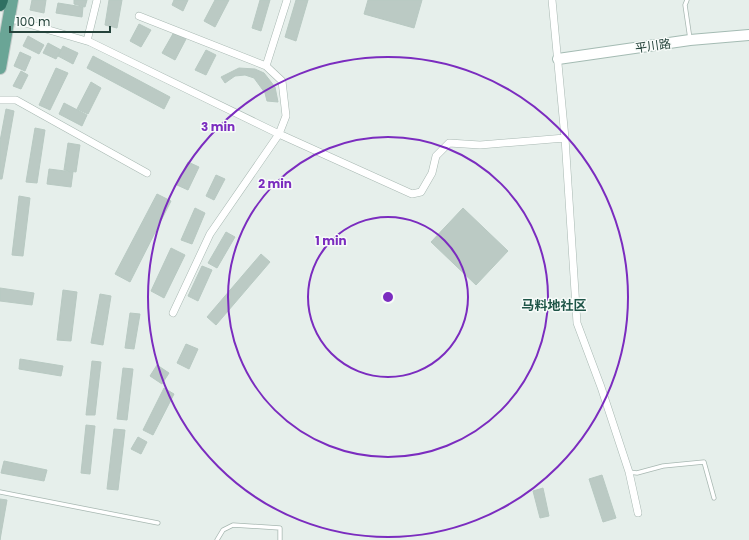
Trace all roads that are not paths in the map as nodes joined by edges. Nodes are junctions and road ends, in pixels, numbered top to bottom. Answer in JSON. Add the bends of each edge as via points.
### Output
{"nodes":[{"id":1,"x":2,"y":0,"type":"edge"},
{"id":2,"x":12,"y":0,"type":"edge"},
{"id":3,"x":97,"y":0,"type":"edge"},
{"id":4,"x":286,"y":0,"type":"edge"},
{"id":5,"x":552,"y":0,"type":"edge"},
{"id":6,"x":687,"y":0,"type":"edge"},
{"id":7,"x":0,"y":5,"type":"edge"},
{"id":8,"x":139,"y":16,"type":"dead end"},
{"id":9,"x":8,"y":18,"type":"junction"},
{"id":10,"x":749,"y":35,"type":"edge"},
{"id":11,"x":690,"y":40,"type":"junction"},
{"id":12,"x":87,"y":41,"type":"junction"},
{"id":13,"x":558,"y":59,"type":"junction"},
{"id":14,"x":266,"y":66,"type":"junction"},
{"id":15,"x":0,"y":68,"type":"edge"},
{"id":16,"x":0,"y":100,"type":"edge"},
{"id":17,"x":279,"y":134,"type":"junction"},
{"id":18,"x":565,"y":138,"type":"junction"},
{"id":19,"x":147,"y":173,"type":"dead end"},
{"id":20,"x":173,"y":313,"type":"dead end"},
{"id":21,"x":629,"y":472,"type":"junction"},
{"id":22,"x":0,"y":492,"type":"edge"},
{"id":23,"x":714,"y":498,"type":"dead end"},
{"id":24,"x":638,"y":513,"type":"dead end"},
{"id":25,"x":158,"y":523,"type":"dead end"},
{"id":26,"x":218,"y":540,"type":"edge"},
{"id":27,"x":280,"y":540,"type":"edge"}],
"edges":[{"from":1,"to":7,"type":"highway"},
{"from":2,"to":9,"type":"main road"},
{"from":3,"to":12,"type":"street"},
{"from":4,"to":14,"type":"street"},
{"from":5,"to":13,"type":"street"},
{"from":6,"to":11,"type":"lane","via":[[685,5]]},
{"from":8,"to":14,"type":"street"},
{"from":9,"to":12,"type":"street"},
{"from":9,"to":15,"type":"main road"},
{"from":10,"to":11,"type":"street","name":"平川路"},
{"from":11,"to":13,"type":"street","name":"平川路"},
{"from":12,"to":17,"type":"street"},
{"from":13,"to":18,"type":"street"},
{"from":14,"to":17,"type":"street","via":[[282,81],[286,116]]},
{"from":16,"to":19,"type":"street","via":[[16,100]]},
{"from":17,"to":18,"type":"street","via":[[412,194],[421,192],[432,173],[436,156],[448,143],[480,145]]},
{"from":17,"to":20,"type":"street","via":[[210,234]]},
{"from":18,"to":21,"type":"street","via":[[577,323]]},
{"from":21,"to":23,"type":"lane","via":[[637,473],[663,466],[704,462]]},
{"from":21,"to":24,"type":"street"},
{"from":22,"to":25,"type":"lane"},
{"from":26,"to":27,"type":"lane","via":[[223,530],[232,526],[280,528]]}]}
